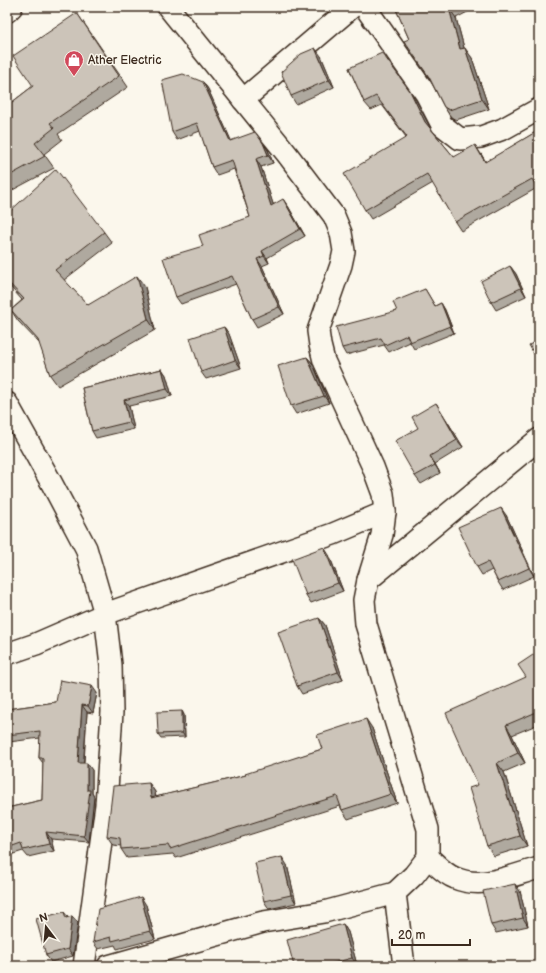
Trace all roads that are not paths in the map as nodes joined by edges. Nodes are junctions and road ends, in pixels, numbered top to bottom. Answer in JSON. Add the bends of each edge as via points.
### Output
{"nodes":[{"id":1,"x":11,"y":7,"type":"edge"},
{"id":2,"x":168,"y":7,"type":"edge"},
{"id":3,"x":352,"y":7,"type":"edge"},
{"id":4,"x":365,"y":7,"type":"edge"},
{"id":5,"x":7,"y":12,"type":"edge"},
{"id":6,"x":243,"y":100,"type":"junction"},
{"id":7,"x":539,"y":109,"type":"edge"},
{"id":8,"x":7,"y":403,"type":"edge"},
{"id":9,"x":539,"y":439,"type":"edge"},
{"id":10,"x":385,"y":512,"type":"junction"},
{"id":11,"x":368,"y":580,"type":"junction"},
{"id":12,"x":105,"y":614,"type":"junction"},
{"id":13,"x":7,"y":654,"type":"edge"},
{"id":14,"x":428,"y":857,"type":"junction"},
{"id":15,"x":538,"y":874,"type":"edge"},
{"id":16,"x":395,"y":894,"type":"junction"},
{"id":17,"x":84,"y":966,"type":"edge"},
{"id":18,"x":108,"y":966,"type":"edge"},
{"id":19,"x":404,"y":966,"type":"edge"}],
"edges":[{"from":1,"to":5,"type":"main road"},
{"from":2,"to":6,"type":"street"},
{"from":3,"to":6,"type":"street"},
{"from":4,"to":7,"type":"street","via":[[426,94],[442,125],[460,138],[481,137],[503,129]]},
{"from":6,"to":10,"type":"street","via":[[334,216],[341,233],[344,251],[318,331],[320,345],[324,361],[378,480]]},
{"from":8,"to":12,"type":"street","via":[[86,548]]},
{"from":9,"to":11,"type":"street"},
{"from":10,"to":11,"type":"street","via":[[382,535]]},
{"from":10,"to":12,"type":"street","via":[[333,534]]},
{"from":11,"to":14,"type":"street","via":[[364,600],[366,624],[428,829]]},
{"from":12,"to":13,"type":"street"},
{"from":12,"to":17,"type":"street","via":[[111,665],[111,735],[106,805]]},
{"from":14,"to":15,"type":"street","via":[[455,878],[472,882],[493,882]]},
{"from":14,"to":16,"type":"street"},
{"from":16,"to":18,"type":"street","via":[[324,912],[263,922]]},
{"from":16,"to":19,"type":"street"}]}
